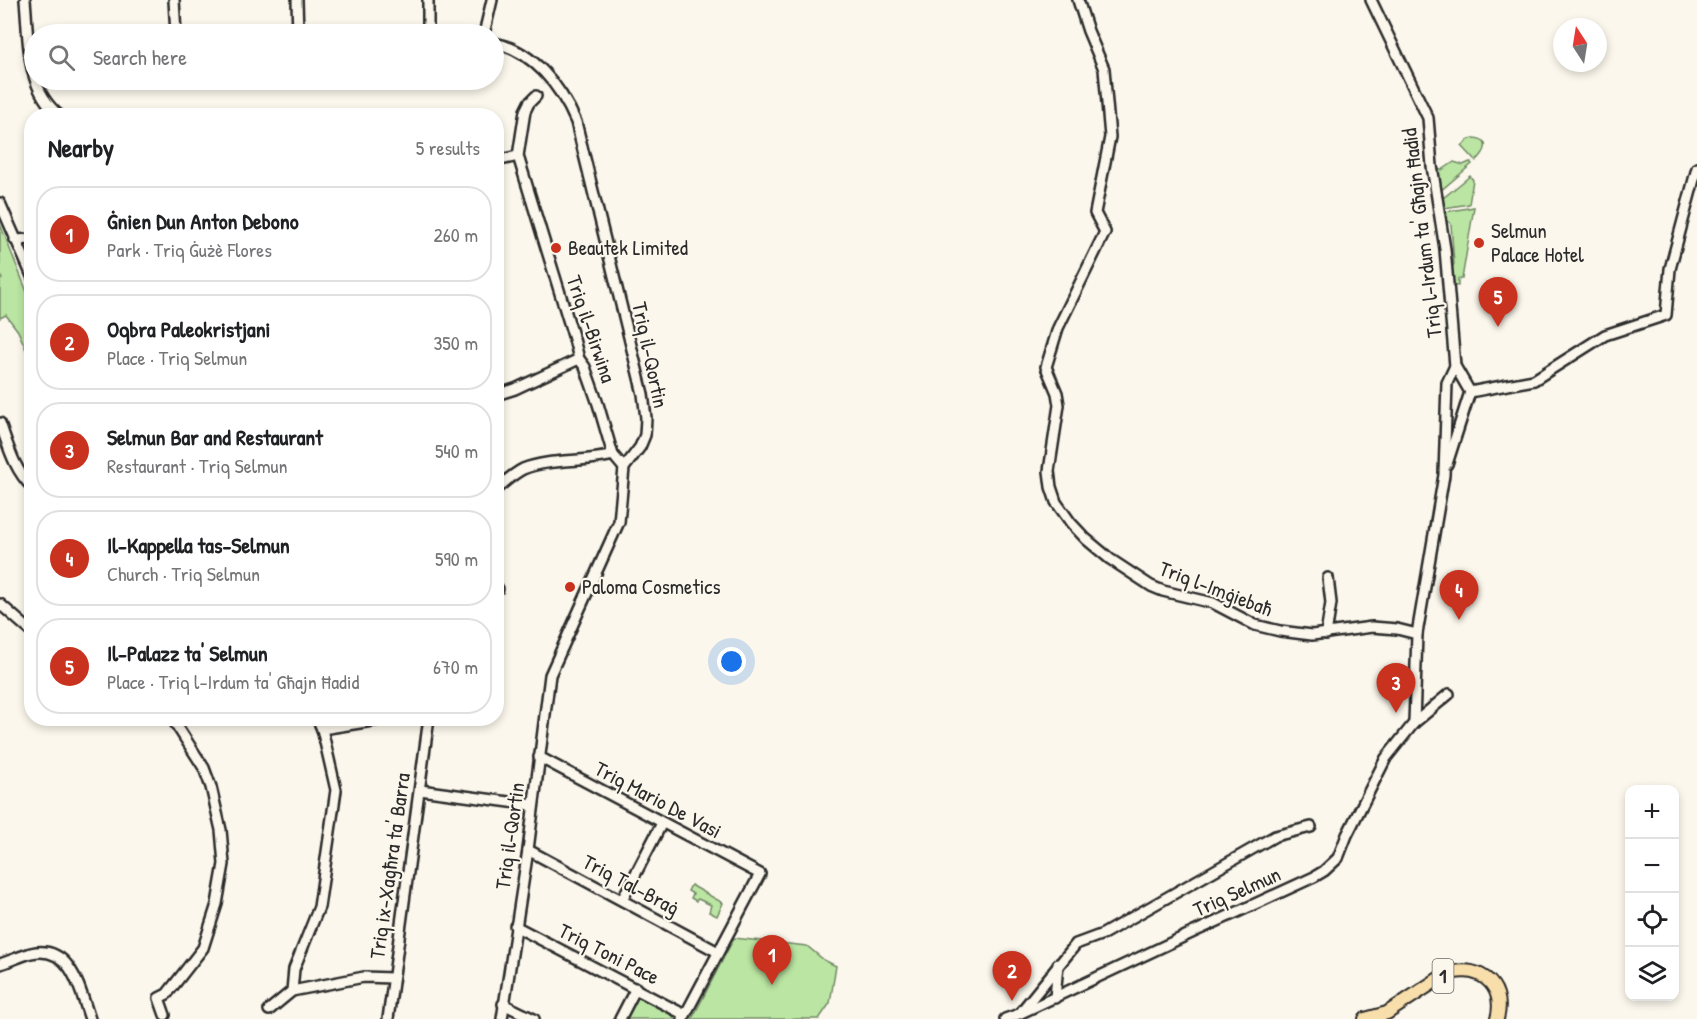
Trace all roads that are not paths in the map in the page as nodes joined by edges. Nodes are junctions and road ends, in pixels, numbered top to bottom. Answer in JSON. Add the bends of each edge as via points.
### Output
{"nodes":[{"id":1,"x":25,"y":0,"type":"edge"},
{"id":2,"x":174,"y":0,"type":"edge"},
{"id":3,"x":297,"y":0,"type":"edge"},
{"id":4,"x":428,"y":0,"type":"edge"},
{"id":5,"x":492,"y":0,"type":"edge"},
{"id":6,"x":1078,"y":0,"type":"edge"},
{"id":7,"x":1371,"y":0,"type":"edge"},
{"id":8,"x":27,"y":24,"type":"edge"},
{"id":9,"x":175,"y":24,"type":"edge"},
{"id":10,"x":298,"y":24,"type":"edge"},
{"id":11,"x":428,"y":24,"type":"edge"},
{"id":12,"x":486,"y":24,"type":"edge"},
{"id":13,"x":504,"y":47,"type":"edge"},
{"id":14,"x":39,"y":90,"type":"edge"},
{"id":15,"x":536,"y":96,"type":"dead end"},
{"id":16,"x":51,"y":108,"type":"edge"},
{"id":17,"x":518,"y":156,"type":"junction"},
{"id":18,"x":504,"y":159,"type":"edge"},
{"id":19,"x":1697,"y":168,"type":"edge"},
{"id":20,"x":0,"y":203,"type":"edge"},
{"id":21,"x":24,"y":239,"type":"edge"},
{"id":22,"x":15,"y":240,"type":"junction"},
{"id":23,"x":24,"y":259,"type":"edge"},
{"id":24,"x":579,"y":359,"type":"junction"},
{"id":25,"x":1455,"y":366,"type":"junction"},
{"id":26,"x":1447,"y":383,"type":"junction"},
{"id":27,"x":504,"y":392,"type":"edge"},
{"id":28,"x":1470,"y":392,"type":"junction"},
{"id":29,"x":0,"y":423,"type":"edge"},
{"id":30,"x":613,"y":455,"type":"junction"},
{"id":31,"x":590,"y":460,"type":"junction"},
{"id":32,"x":624,"y":468,"type":"junction"},
{"id":33,"x":1444,"y":475,"type":"junction"},
{"id":34,"x":24,"y":479,"type":"edge"},
{"id":35,"x":504,"y":482,"type":"edge"},
{"id":36,"x":1328,"y":578,"type":"dead end"},
{"id":37,"x":0,"y":604,"type":"edge"},
{"id":38,"x":24,"y":625,"type":"edge"},
{"id":39,"x":1326,"y":634,"type":"junction"},
{"id":40,"x":1417,"y":634,"type":"junction"},
{"id":41,"x":1449,"y":694,"type":"dead end"},
{"id":42,"x":1414,"y":723,"type":"junction"},
{"id":43,"x":177,"y":726,"type":"edge"},
{"id":44,"x":321,"y":726,"type":"edge"},
{"id":45,"x":341,"y":726,"type":"edge"},
{"id":46,"x":428,"y":726,"type":"edge"},
{"id":47,"x":322,"y":729,"type":"junction"},
{"id":48,"x":539,"y":757,"type":"junction"},
{"id":49,"x":420,"y":790,"type":"junction"},
{"id":50,"x":532,"y":805,"type":"junction"},
{"id":51,"x":662,"y":822,"type":"junction"},
{"id":52,"x":1311,"y":827,"type":"dead end"},
{"id":53,"x":528,"y":850,"type":"junction"},
{"id":54,"x":622,"y":900,"type":"junction"},
{"id":55,"x":515,"y":926,"type":"junction"},
{"id":56,"x":718,"y":952,"type":"junction"},
{"id":57,"x":0,"y":964,"type":"edge"},
{"id":58,"x":1058,"y":964,"type":"junction"},
{"id":59,"x":392,"y":978,"type":"junction"},
{"id":60,"x":636,"y":988,"type":"junction"},
{"id":61,"x":292,"y":991,"type":"junction"},
{"id":62,"x":1055,"y":998,"type":"junction"},
{"id":63,"x":503,"y":1004,"type":"junction"},
{"id":64,"x":269,"y":1010,"type":"dead end"},
{"id":65,"x":1019,"y":1014,"type":"junction"},
{"id":66,"x":165,"y":1015,"type":"dead end"},
{"id":67,"x":684,"y":1017,"type":"edge"},
{"id":68,"x":90,"y":1019,"type":"edge"},
{"id":69,"x":388,"y":1019,"type":"edge"},
{"id":70,"x":502,"y":1019,"type":"edge"},
{"id":71,"x":534,"y":1019,"type":"edge"},
{"id":72,"x":620,"y":1019,"type":"edge"},
{"id":73,"x":1005,"y":1019,"type":"edge"},
{"id":74,"x":1365,"y":1019,"type":"edge"},
{"id":75,"x":1497,"y":1019,"type":"edge"}],
"edges":[{"from":1,"to":8,"type":"street"},
{"from":2,"to":9,"type":"street"},
{"from":3,"to":10,"type":"street"},
{"from":4,"to":11,"type":"street"},
{"from":5,"to":12,"type":"street"},
{"from":6,"to":39,"type":"street","name":"Triq l-Imġiebaħ","via":[[1104,69],[1110,136],[1095,213],[1105,232],[1058,328],[1046,367],[1059,405],[1049,471],[1056,501],[1086,539],[1151,586],[1213,603],[1255,625],[1280,632]]},
{"from":7,"to":25,"type":"street","name":"Triq l-Irdum ta' Għajn Ħadid","via":[[1428,118],[1446,249]]},
{"from":13,"to":32,"type":"street","name":"Triq il-Qortin","via":[[540,67],[576,122],[643,394],[645,435]]},
{"from":14,"to":16,"type":"street"},
{"from":15,"to":17,"type":"street","name":"Triq il-Birwina","via":[[525,111]]},
{"from":17,"to":18,"type":"street"},
{"from":17,"to":24,"type":"street","name":"Triq il-Birwina"},
{"from":19,"to":28,"type":"street","via":[[1670,268],[1666,315],[1605,335],[1534,380]]},
{"from":20,"to":22,"type":"street"},
{"from":21,"to":22,"type":"street"},
{"from":22,"to":23,"type":"street"},
{"from":24,"to":27,"type":"street"},
{"from":24,"to":30,"type":"street","name":"Triq il-Birwina"},
{"from":25,"to":26,"type":"street"},
{"from":25,"to":28,"type":"street"},
{"from":26,"to":28,"type":"street"},
{"from":26,"to":33,"type":"street"},
{"from":28,"to":33,"type":"street"},
{"from":29,"to":34,"type":"street"},
{"from":30,"to":31,"type":"street"},
{"from":30,"to":32,"type":"street","name":"Triq il-Birwina"},
{"from":31,"to":32,"type":"street"},
{"from":31,"to":35,"type":"street","via":[[542,464],[523,469]]},
{"from":32,"to":48,"type":"street","name":"Triq il-Qortin","via":[[619,522],[550,675]]},
{"from":33,"to":40,"type":"street"},
{"from":36,"to":39,"type":"street","via":[[1331,603]]},
{"from":37,"to":38,"type":"street"},
{"from":39,"to":40,"type":"street","name":"Triq l-Imġiebaħ","via":[[1372,627]]},
{"from":40,"to":42,"type":"street"},
{"from":41,"to":42,"type":"street","name":"Triq Selmun"},
{"from":42,"to":62,"type":"street","name":"Triq Selmun","via":[[1386,758],[1338,858],[1324,871]]},
{"from":43,"to":66,"type":"street","via":[[204,768],[211,787],[224,864],[203,948],[167,994],[159,998]]},
{"from":44,"to":47,"type":"street"},
{"from":45,"to":47,"type":"street"},
{"from":46,"to":49,"type":"street","name":"Triq ix-Xagħra ta' Barra"},
{"from":47,"to":61,"type":"street","via":[[336,790],[319,907],[294,969]]},
{"from":48,"to":50,"type":"street","name":"Triq il-Qortin"},
{"from":48,"to":51,"type":"street","name":"Triq Mario De Vasi"},
{"from":49,"to":50,"type":"street"},
{"from":49,"to":59,"type":"street","name":"Triq ix-Xagħra ta' Barra"},
{"from":50,"to":53,"type":"street","name":"Triq il-Qortin"},
{"from":51,"to":54,"type":"street"},
{"from":51,"to":56,"type":"street","name":"Triq Mario De Vasi","via":[[760,874]]},
{"from":52,"to":58,"type":"street","via":[[1275,836],[1103,934],[1076,944]]},
{"from":53,"to":54,"type":"street","name":"Triq Tal-Braġ"},
{"from":53,"to":55,"type":"street","name":"Triq il-Qortin"},
{"from":54,"to":56,"type":"street","name":"Triq Tal-Braġ"},
{"from":55,"to":60,"type":"street","name":"Triq Toni Pace"},
{"from":55,"to":63,"type":"street","name":"Triq il-Qortin"},
{"from":56,"to":67,"type":"street"},
{"from":57,"to":68,"type":"street","via":[[42,952],[65,962],[74,973]]},
{"from":58,"to":62,"type":"street"},
{"from":58,"to":65,"type":"street"},
{"from":59,"to":61,"type":"street","via":[[364,977]]},
{"from":59,"to":69,"type":"street","name":"Triq ix-Xagħra ta' Barra"},
{"from":60,"to":67,"type":"street","name":"Triq Toni Pace"},
{"from":60,"to":72,"type":"street"},
{"from":61,"to":64,"type":"street"},
{"from":62,"to":65,"type":"street","name":"Triq Selmun"},
{"from":63,"to":70,"type":"street","name":"Triq il-Qortin"},
{"from":63,"to":71,"type":"street"},
{"from":65,"to":73,"type":"street","name":"Triq Selmun"},
{"from":74,"to":75,"type":"main road","number":"1","via":[[1387,1013],[1450,972],[1462,971],[1477,973],[1490,981],[1499,998]]}]}
